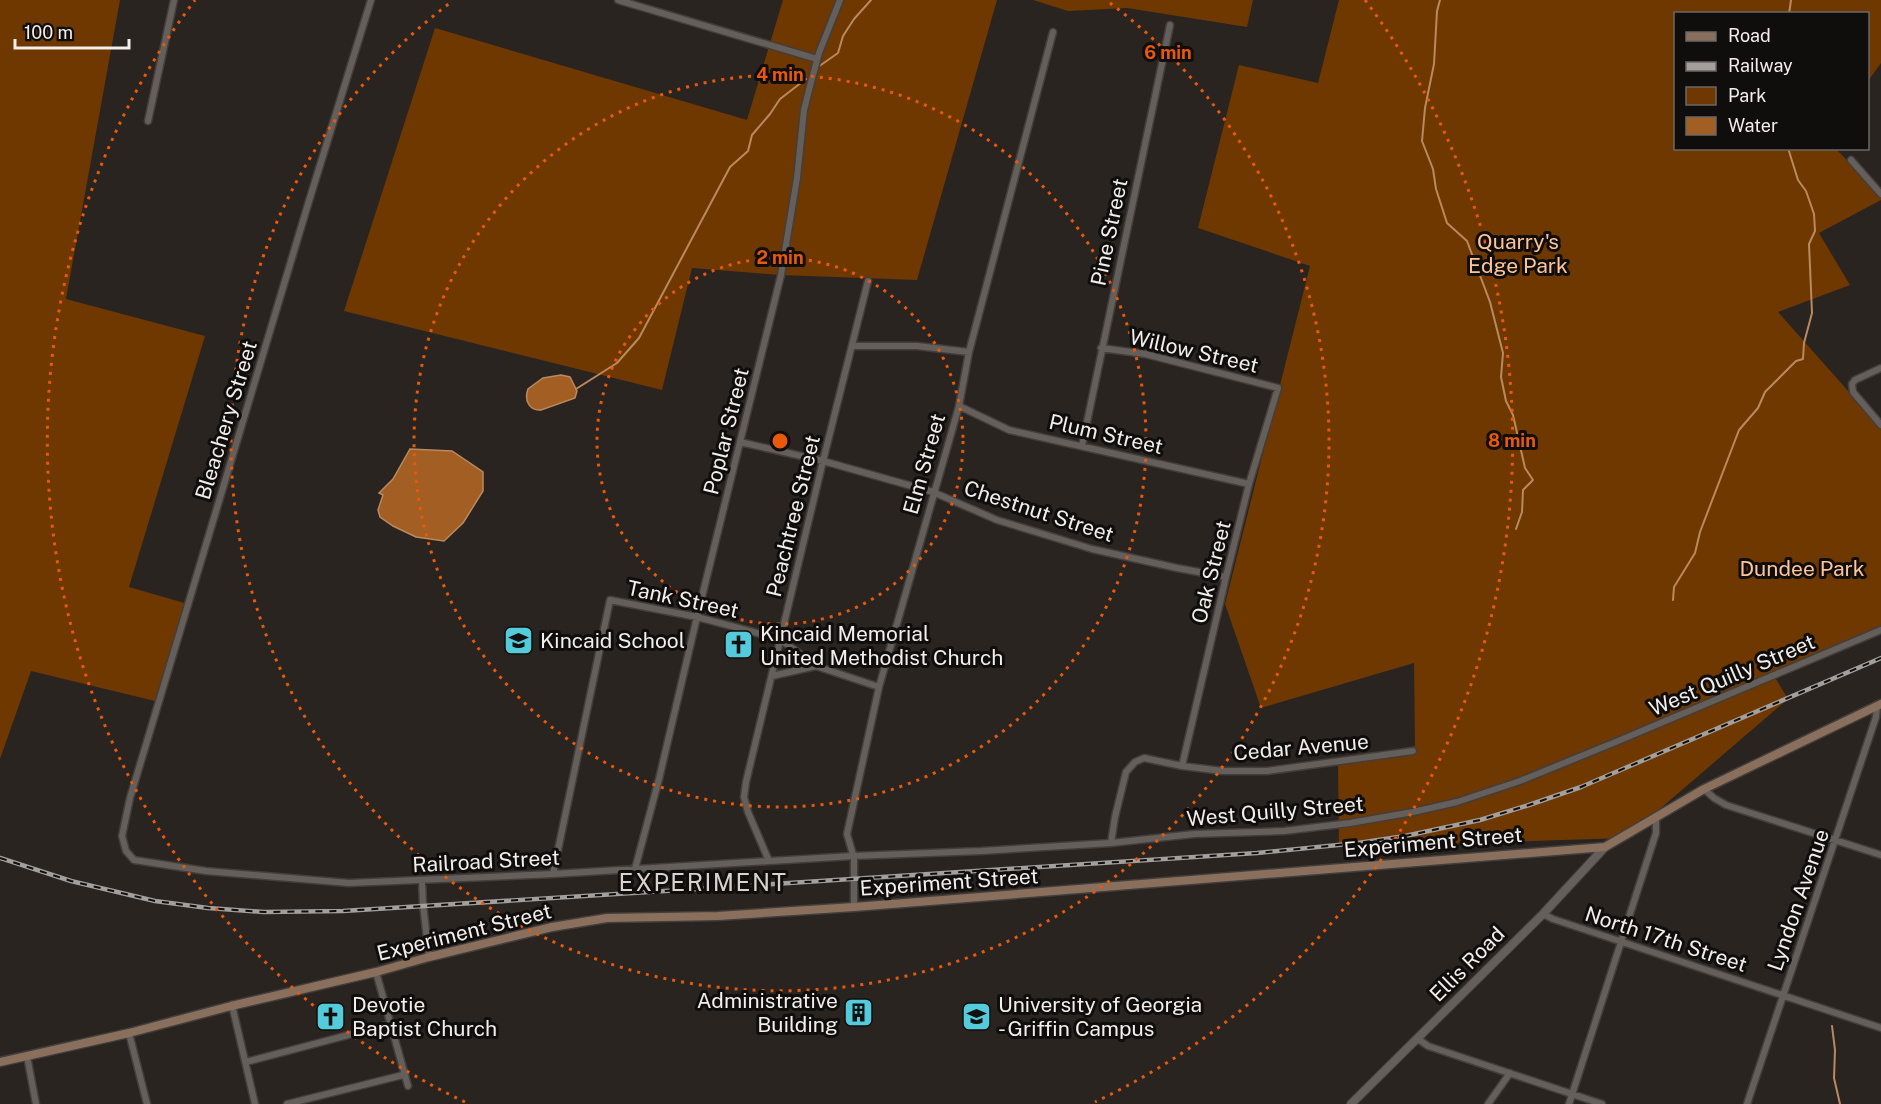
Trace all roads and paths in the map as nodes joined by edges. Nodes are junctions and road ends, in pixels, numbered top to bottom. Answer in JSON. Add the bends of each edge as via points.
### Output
{"nodes":[{"id":1,"x":174,"y":0,"type":"edge"},
{"id":2,"x":371,"y":0,"type":"edge"},
{"id":3,"x":618,"y":0,"type":"edge"},
{"id":4,"x":840,"y":0,"type":"edge"},
{"id":5,"x":1170,"y":25,"type":"dead end"},
{"id":6,"x":1053,"y":32,"type":"dead end"},
{"id":7,"x":817,"y":59,"type":"junction"},
{"id":8,"x":148,"y":121,"type":"dead end"},
{"id":9,"x":1851,"y":160,"type":"dead end"},
{"id":10,"x":1881,"y":194,"type":"edge"},
{"id":11,"x":868,"y":281,"type":"dead end"},
{"id":12,"x":852,"y":346,"type":"junction"},
{"id":13,"x":1101,"y":348,"type":"junction"},
{"id":14,"x":969,"y":352,"type":"junction"},
{"id":15,"x":1881,"y":368,"type":"edge"},
{"id":16,"x":1278,"y":388,"type":"joint"},
{"id":17,"x":959,"y":406,"type":"junction"},
{"id":18,"x":1881,"y":425,"type":"edge"},
{"id":19,"x":740,"y":442,"type":"junction"},
{"id":20,"x":1082,"y":446,"type":"junction"},
{"id":21,"x":823,"y":461,"type":"junction"},
{"id":22,"x":1249,"y":484,"type":"junction"},
{"id":23,"x":933,"y":492,"type":"junction"},
{"id":24,"x":1226,"y":577,"type":"junction"},
{"id":25,"x":697,"y":617,"type":"junction"},
{"id":26,"x":1881,"y":630,"type":"edge"},
{"id":27,"x":780,"y":639,"type":"junction"},
{"id":28,"x":816,"y":666,"type":"junction"},
{"id":29,"x":772,"y":676,"type":"junction"},
{"id":30,"x":879,"y":687,"type":"junction"},
{"id":31,"x":1879,"y":705,"type":"edge"},
{"id":32,"x":1413,"y":752,"type":"dead end"},
{"id":33,"x":1182,"y":766,"type":"junction"},
{"id":34,"x":1704,"y":789,"type":"junction"},
{"id":35,"x":1656,"y":816,"type":"junction"},
{"id":36,"x":1836,"y":840,"type":"junction"},
{"id":37,"x":1111,"y":843,"type":"junction"},
{"id":38,"x":1605,"y":847,"type":"junction"},
{"id":39,"x":126,"y":851,"type":"joint"},
{"id":40,"x":1881,"y":855,"type":"edge"},
{"id":41,"x":854,"y":856,"type":"junction"},
{"id":42,"x":770,"y":861,"type":"junction"},
{"id":43,"x":635,"y":869,"type":"junction"},
{"id":44,"x":553,"y":874,"type":"junction"},
{"id":45,"x":422,"y":881,"type":"junction"},
{"id":46,"x":854,"y":907,"type":"junction"},
{"id":47,"x":1543,"y":914,"type":"junction"},
{"id":48,"x":1621,"y":941,"type":"junction"},
{"id":49,"x":429,"y":957,"type":"junction"},
{"id":50,"x":376,"y":972,"type":"junction"},
{"id":51,"x":1784,"y":996,"type":"junction"},
{"id":52,"x":232,"y":1005,"type":"junction"},
{"id":53,"x":390,"y":1024,"type":"junction"},
{"id":54,"x":1881,"y":1028,"type":"edge"},
{"id":55,"x":129,"y":1033,"type":"junction"},
{"id":56,"x":1418,"y":1039,"type":"junction"},
{"id":57,"x":27,"y":1056,"type":"junction"},
{"id":58,"x":0,"y":1062,"type":"edge"},
{"id":59,"x":246,"y":1062,"type":"junction"},
{"id":60,"x":1510,"y":1073,"type":"junction"},
{"id":61,"x":404,"y":1075,"type":"junction"},
{"id":62,"x":408,"y":1086,"type":"dead end"},
{"id":63,"x":1572,"y":1094,"type":"junction"},
{"id":64,"x":36,"y":1104,"type":"edge"},
{"id":65,"x":147,"y":1104,"type":"edge"},
{"id":66,"x":255,"y":1104,"type":"edge"},
{"id":67,"x":287,"y":1104,"type":"edge"},
{"id":68,"x":1351,"y":1104,"type":"edge"},
{"id":69,"x":1488,"y":1104,"type":"edge"},
{"id":70,"x":1569,"y":1104,"type":"edge"},
{"id":71,"x":1602,"y":1104,"type":"edge"},
{"id":72,"x":1747,"y":1104,"type":"edge"}],
"edges":[{"from":1,"to":8,"type":"street"},
{"from":2,"to":39,"type":"street","name":"Bleachery Street","via":[[130,798],[122,836]]},
{"from":3,"to":7,"type":"street"},
{"from":4,"to":7,"type":"street","name":"Poplar Street"},
{"from":5,"to":13,"type":"street","name":"Pine Street"},
{"from":6,"to":14,"type":"street","name":"Elm Street"},
{"from":7,"to":19,"type":"street","name":"Poplar Street","via":[[804,110],[781,275]]},
{"from":9,"to":10,"type":"street"},
{"from":11,"to":12,"type":"street","name":"Peachtree Street"},
{"from":12,"to":14,"type":"street","via":[[917,346]]},
{"from":12,"to":21,"type":"street","name":"Peachtree Street"},
{"from":13,"to":16,"type":"street","name":"Willow Street","via":[[1145,354]]},
{"from":13,"to":20,"type":"street","name":"Pine Street"},
{"from":14,"to":17,"type":"street","name":"Elm Street"},
{"from":15,"to":18,"type":"street","via":[[1852,384],[1853,392]]},
{"from":16,"to":22,"type":"street","name":"Oak Street"},
{"from":17,"to":20,"type":"street","name":"Plum Street","via":[[1009,430]]},
{"from":17,"to":23,"type":"street","name":"Elm Street"},
{"from":19,"to":21,"type":"street","name":"Chestnut Street"},
{"from":19,"to":25,"type":"street","name":"Poplar Street"},
{"from":20,"to":22,"type":"street","name":"Plum Street"},
{"from":21,"to":23,"type":"street","name":"Chestnut Street"},
{"from":21,"to":27,"type":"street","name":"Peachtree Street"},
{"from":22,"to":24,"type":"street","name":"Oak Street"},
{"from":23,"to":24,"type":"street","name":"Chestnut Street","via":[[997,520],[1092,549]]},
{"from":23,"to":30,"type":"street","name":"Elm Street"},
{"from":24,"to":33,"type":"street","name":"Oak Street"},
{"from":25,"to":27,"type":"street","name":"Tank Street"},
{"from":25,"to":43,"type":"street","name":"Poplar Street"},
{"from":25,"to":44,"type":"street","name":"Tank Street","via":[[610,600]]},
{"from":26,"to":37,"type":"street","name":"West Quilly Street","via":[[1608,746],[1457,801],[1381,818],[1284,831],[1194,834]]},
{"from":27,"to":28,"type":"street","name":"Tank Street"},
{"from":27,"to":29,"type":"street","name":"Peachtree Street"},
{"from":28,"to":29,"type":"street"},
{"from":28,"to":30,"type":"street","name":"Tank Street"},
{"from":29,"to":42,"type":"street","name":"Peachtree Street","via":[[744,797]]},
{"from":30,"to":41,"type":"street","name":"Elm Street","via":[[847,834]]},
{"from":31,"to":34,"type":"main road","name":"Experiment Street"},
{"from":31,"to":36,"type":"street","name":"Lyndon Avenue"},
{"from":32,"to":33,"type":"street","name":"Cedar Avenue","via":[[1267,771]]},
{"from":33,"to":37,"type":"street","name":"Cedar Avenue","via":[[1144,758],[1135,762],[1126,772]]},
{"from":34,"to":35,"type":"main road","name":"Experiment Street"},
{"from":34,"to":36,"type":"street","via":[[1726,805]]},
{"from":35,"to":38,"type":"main road","name":"Experiment Street"},
{"from":35,"to":48,"type":"street","via":[[1656,833]]},
{"from":36,"to":40,"type":"street"},
{"from":36,"to":51,"type":"street","name":"Lyndon Avenue"},
{"from":37,"to":41,"type":"street","name":"West Quilly Street"},
{"from":38,"to":46,"type":"main road","name":"Experiment Street"},
{"from":38,"to":47,"type":"street","name":"Ellis Road"},
{"from":39,"to":45,"type":"street","name":"Railroad Street","via":[[134,860],[144,863],[206,871],[349,883]]},
{"from":41,"to":42,"type":"street","name":"Railroad Street"},
{"from":41,"to":46,"type":"street","name":"Elm Street"},
{"from":42,"to":43,"type":"street","name":"Railroad Street"},
{"from":43,"to":44,"type":"street","name":"Railroad Street"},
{"from":44,"to":45,"type":"street","name":"Railroad Street"},
{"from":45,"to":49,"type":"street"},
{"from":46,"to":49,"type":"main road","name":"Experiment Street","via":[[607,918]]},
{"from":47,"to":48,"type":"street","name":"North 17th Street"},
{"from":47,"to":56,"type":"street","name":"Ellis Road"},
{"from":48,"to":51,"type":"street","name":"North 17th Street"},
{"from":48,"to":63,"type":"street"},
{"from":49,"to":50,"type":"main road","name":"Experiment Street"},
{"from":50,"to":52,"type":"main road","name":"Experiment Street"},
{"from":50,"to":53,"type":"street"},
{"from":51,"to":54,"type":"street","name":"North 17th Street"},
{"from":51,"to":72,"type":"street","name":"Lyndon Avenue"},
{"from":52,"to":55,"type":"main road","name":"Experiment Street"},
{"from":52,"to":59,"type":"street"},
{"from":53,"to":59,"type":"street"},
{"from":53,"to":61,"type":"street"},
{"from":55,"to":57,"type":"main road","name":"Experiment Street"},
{"from":55,"to":65,"type":"street"},
{"from":56,"to":60,"type":"street","via":[[1428,1046]]},
{"from":56,"to":68,"type":"street","name":"Ellis Road"},
{"from":57,"to":58,"type":"main road","name":"Experiment Street"},
{"from":57,"to":64,"type":"street"},
{"from":59,"to":66,"type":"street"},
{"from":60,"to":63,"type":"street"},
{"from":60,"to":69,"type":"street"},
{"from":61,"to":62,"type":"street"},
{"from":61,"to":67,"type":"street"},
{"from":63,"to":70,"type":"street"},
{"from":63,"to":71,"type":"street"}]}
